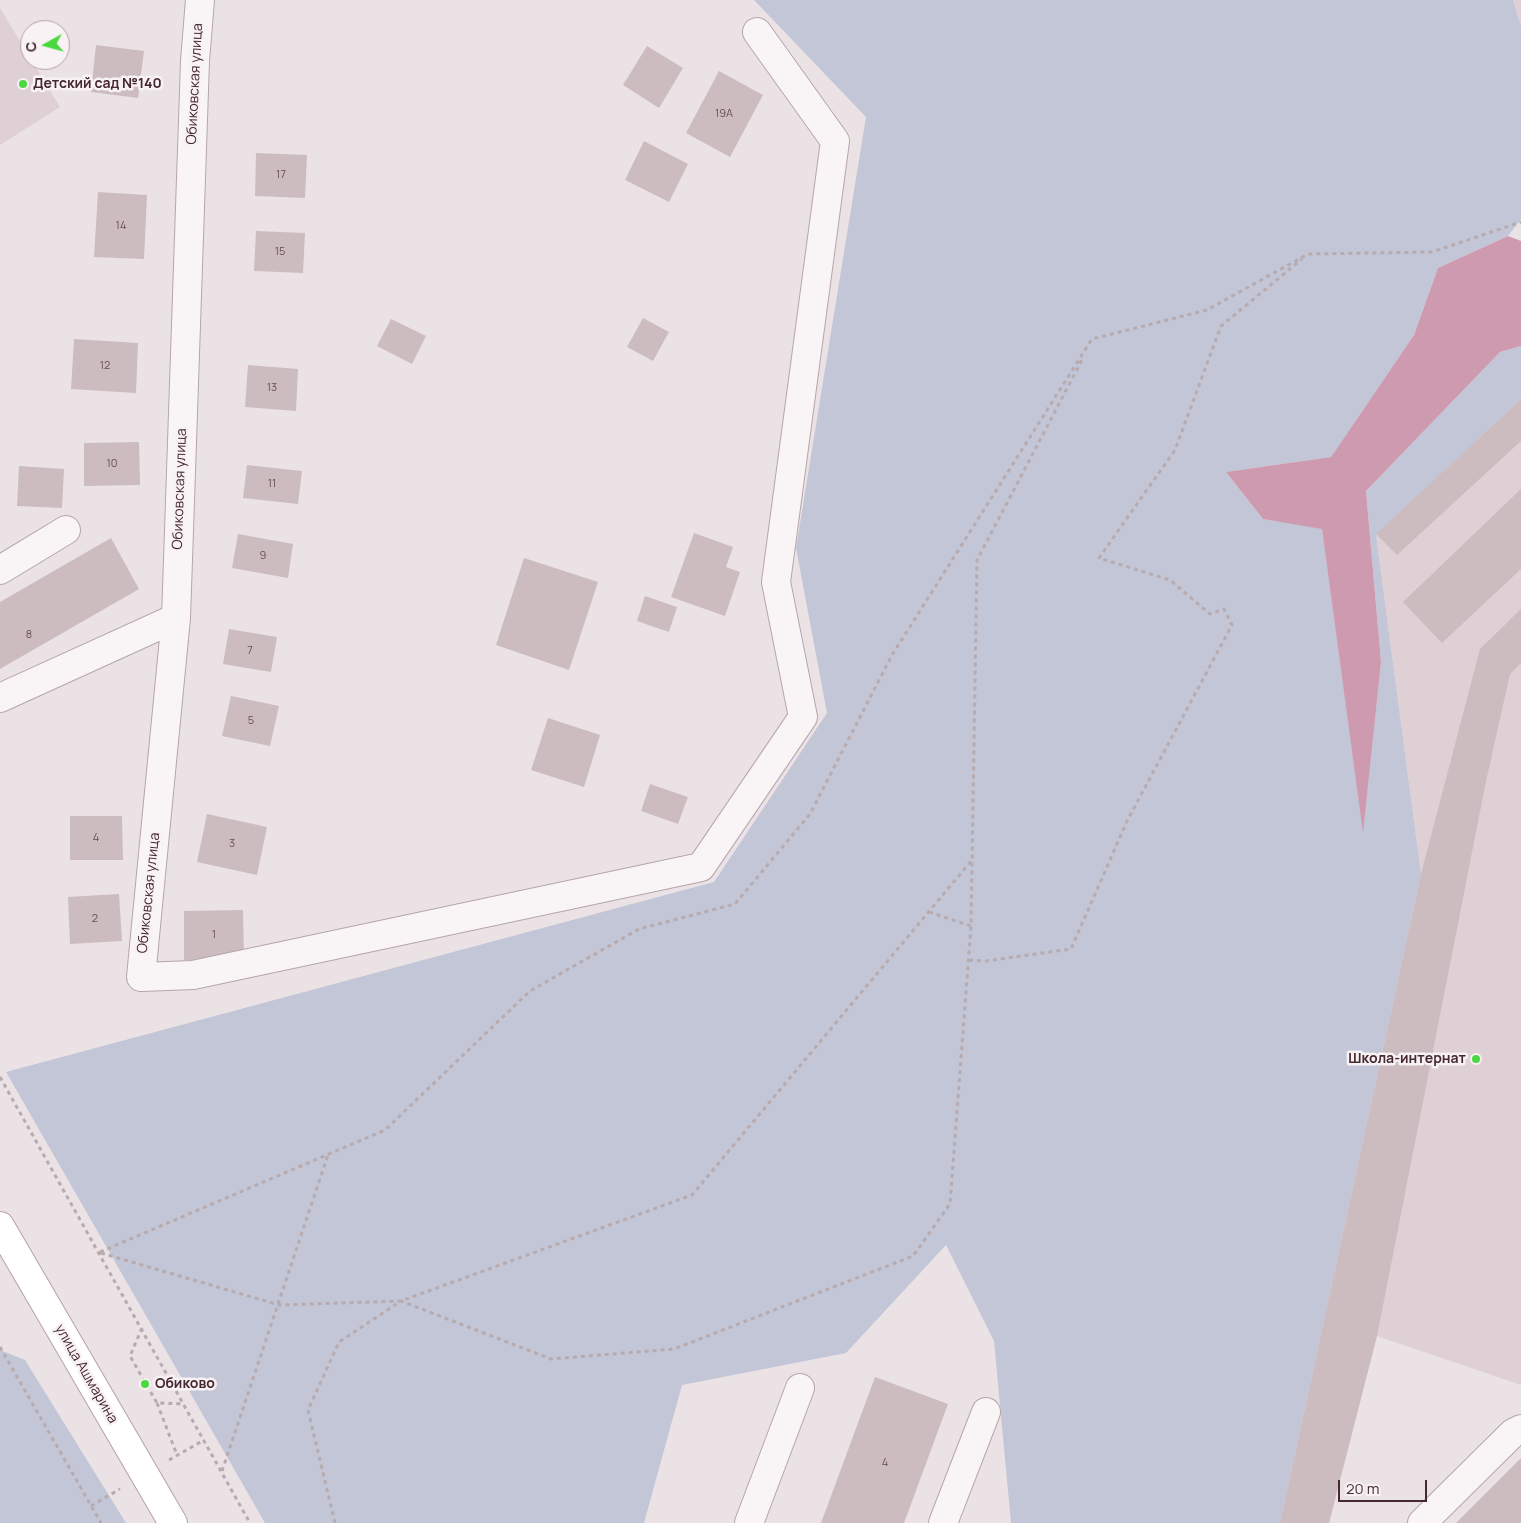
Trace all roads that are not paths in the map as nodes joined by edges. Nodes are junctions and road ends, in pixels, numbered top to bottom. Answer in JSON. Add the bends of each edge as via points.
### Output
{"nodes":[{"id":1,"x":200,"y":0,"type":"edge"},
{"id":2,"x":756,"y":32,"type":"dead end"},
{"id":3,"x":66,"y":530,"type":"dead end"},
{"id":4,"x":0,"y":570,"type":"edge"},
{"id":5,"x":176,"y":618,"type":"junction"},
{"id":6,"x":0,"y":698,"type":"edge"},
{"id":7,"x":0,"y":1226,"type":"edge"},
{"id":8,"x":800,"y":1388,"type":"dead end"},
{"id":9,"x":986,"y":1412,"type":"dead end"},
{"id":10,"x":1521,"y":1428,"type":"edge"},
{"id":11,"x":173,"y":1523,"type":"edge"},
{"id":12,"x":749,"y":1523,"type":"edge"},
{"id":13,"x":943,"y":1523,"type":"edge"},
{"id":14,"x":1422,"y":1523,"type":"edge"}],
"edges":[{"from":1,"to":5,"type":"street","name":"Обиковская улица"},
{"from":2,"to":5,"type":"street","name":"Обиковская улица","via":[[836,141],[776,582],[803,717],[701,867],[194,975],[141,977]]},
{"from":3,"to":4,"type":"street"},
{"from":5,"to":6,"type":"street"},
{"from":7,"to":11,"type":"main road","name":"улица Ашмарина"},
{"from":8,"to":12,"type":"street"},
{"from":9,"to":13,"type":"street"},
{"from":10,"to":14,"type":"street","via":[[1512,1433]]}]}
